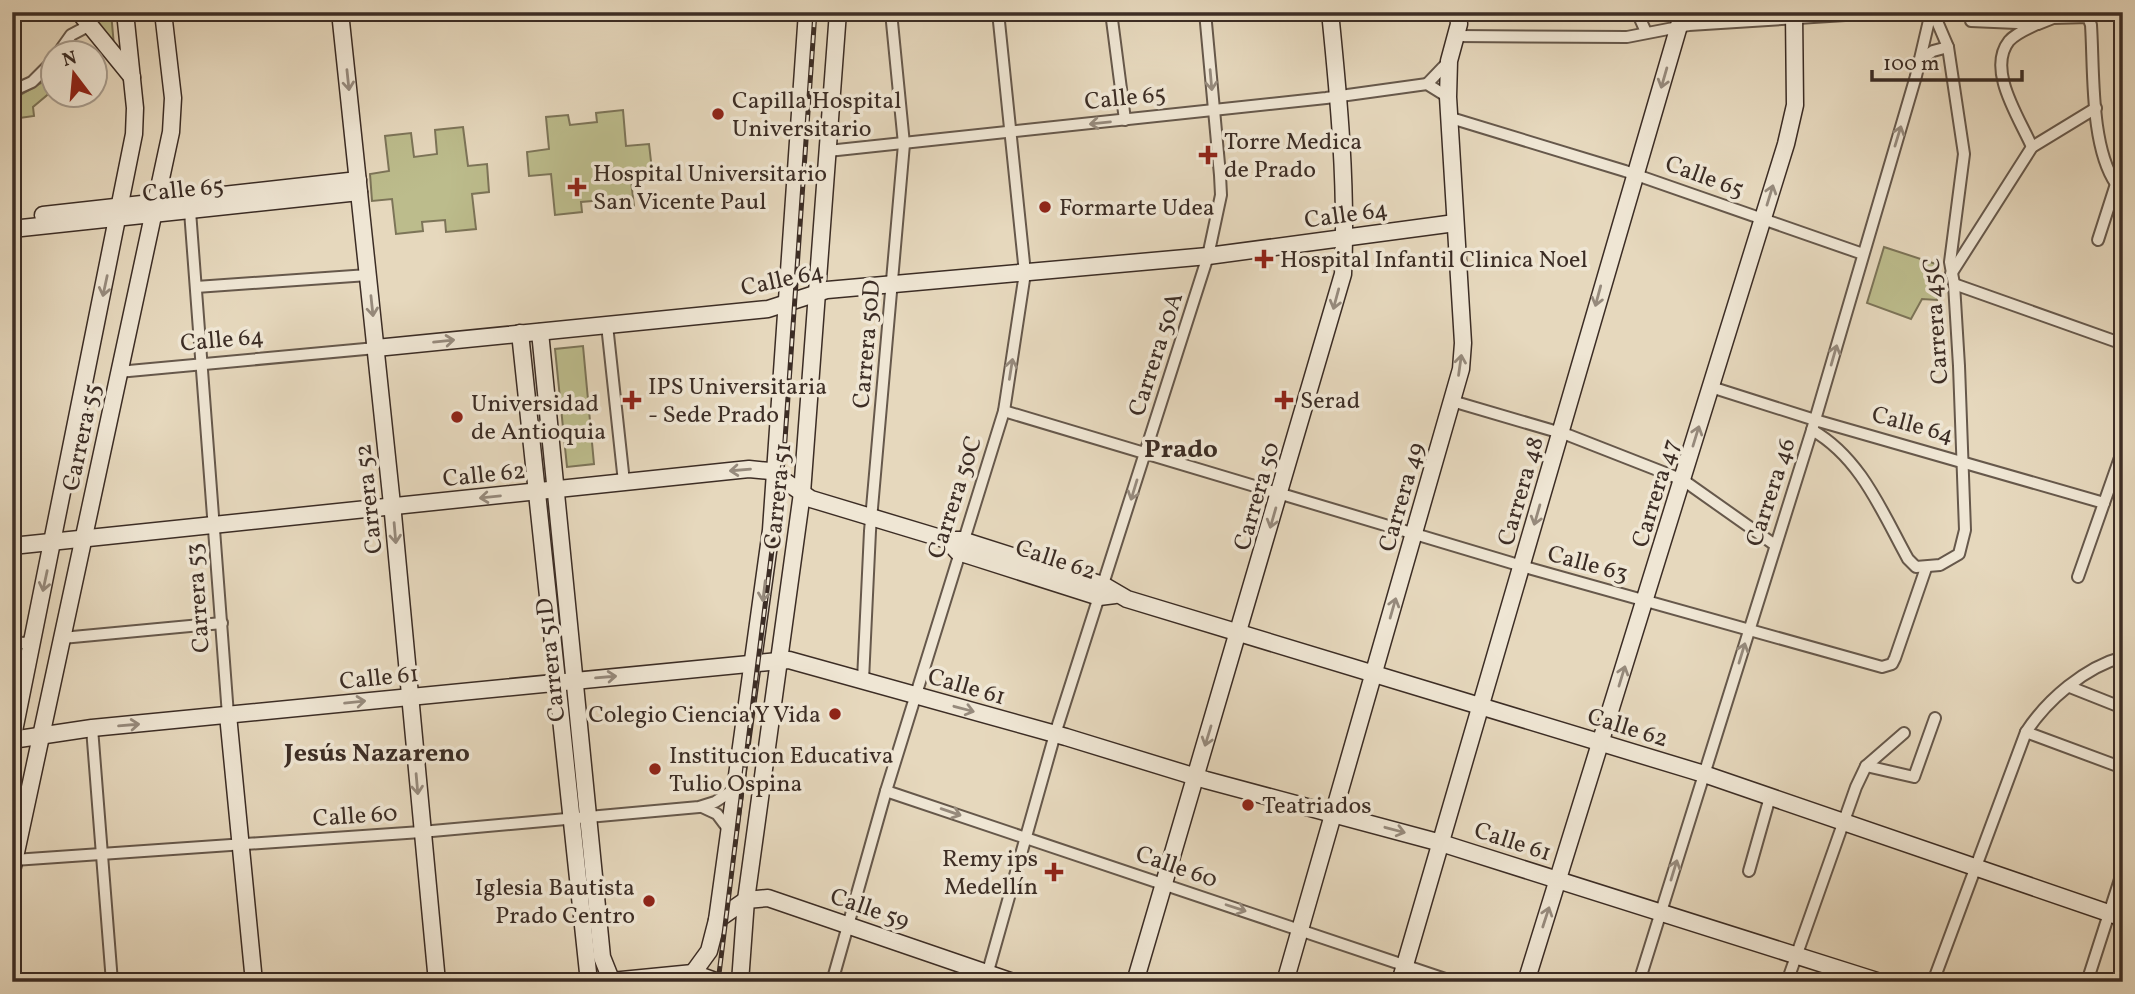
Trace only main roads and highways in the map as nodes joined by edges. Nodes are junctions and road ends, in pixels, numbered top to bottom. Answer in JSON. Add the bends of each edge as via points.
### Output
{"nodes":[{"id":1,"x":125,"y":12,"type":"edge"},
{"id":2,"x":163,"y":12,"type":"edge"},
{"id":3,"x":340,"y":12,"type":"edge"},
{"id":4,"x":807,"y":12,"type":"edge"},
{"id":5,"x":838,"y":12,"type":"edge"},
{"id":6,"x":1330,"y":12,"type":"edge"},
{"id":7,"x":1458,"y":12,"type":"edge"},
{"id":8,"x":1794,"y":16,"type":"edge"},
{"id":9,"x":84,"y":19,"type":"edge"},
{"id":10,"x":1681,"y":19,"type":"edge"},
{"id":11,"x":132,"y":77,"type":"junction"},
{"id":12,"x":359,"y":186,"type":"junction"},
{"id":13,"x":154,"y":209,"type":"junction"},
{"id":14,"x":120,"y":213,"type":"junction"},
{"id":15,"x":12,"y":218,"type":"edge"},
{"id":16,"x":1455,"y":223,"type":"junction"},
{"id":17,"x":12,"y":229,"type":"edge"},
{"id":18,"x":1344,"y":237,"type":"junction"},
{"id":19,"x":792,"y":261,"type":"junction"},
{"id":20,"x":821,"y":290,"type":"junction"},
{"id":21,"x":789,"y":304,"type":"junction"},
{"id":22,"x":540,"y":332,"type":"junction"},
{"id":23,"x":520,"y":333,"type":"junction"},
{"id":24,"x":376,"y":348,"type":"junction"},
{"id":25,"x":776,"y":474,"type":"junction"},
{"id":26,"x":556,"y":490,"type":"junction"},
{"id":27,"x":536,"y":492,"type":"junction"},
{"id":28,"x":802,"y":493,"type":"junction"},
{"id":29,"x":393,"y":507,"type":"junction"},
{"id":30,"x":82,"y":538,"type":"junction"},
{"id":31,"x":53,"y":541,"type":"junction"},
{"id":32,"x":12,"y":546,"type":"edge"},
{"id":33,"x":1240,"y":633,"type":"junction"},
{"id":34,"x":780,"y":660,"type":"junction"},
{"id":35,"x":755,"y":661,"type":"junction"},
{"id":36,"x":1374,"y":673,"type":"junction"},
{"id":37,"x":575,"y":680,"type":"junction"},
{"id":38,"x":556,"y":682,"type":"junction"},
{"id":39,"x":409,"y":696,"type":"junction"},
{"id":40,"x":1481,"y":707,"type":"junction"},
{"id":41,"x":229,"y":715,"type":"junction"},
{"id":42,"x":41,"y":736,"type":"junction"},
{"id":43,"x":12,"y":740,"type":"edge"},
{"id":44,"x":1601,"y":743,"type":"junction"},
{"id":45,"x":1195,"y":777,"type":"junction"},
{"id":46,"x":1334,"y":813,"type":"junction"},
{"id":47,"x":1441,"y":843,"type":"junction"},
{"id":48,"x":13,"y":865,"type":"edge"},
{"id":49,"x":1558,"y":880,"type":"junction"},
{"id":50,"x":746,"y":900,"type":"junction"},
{"id":51,"x":2116,"y":916,"type":"edge"},
{"id":52,"x":717,"y":920,"type":"junction"},
{"id":53,"x":693,"y":973,"type":"junction"},
{"id":54,"x":986,"y":977,"type":"edge"},
{"id":55,"x":609,"y":981,"type":"edge"},
{"id":56,"x":254,"y":982,"type":"edge"},
{"id":57,"x":437,"y":982,"type":"edge"},
{"id":58,"x":589,"y":982,"type":"edge"},
{"id":59,"x":718,"y":982,"type":"edge"},
{"id":60,"x":740,"y":982,"type":"edge"},
{"id":61,"x":1013,"y":982,"type":"edge"},
{"id":62,"x":1135,"y":982,"type":"edge"},
{"id":63,"x":1285,"y":982,"type":"edge"},
{"id":64,"x":1400,"y":982,"type":"edge"},
{"id":65,"x":1525,"y":982,"type":"edge"},
{"id":66,"x":1880,"y":982,"type":"edge"}],
"edges":[{"from":1,"to":11,"type":"main road","name":"Carrera 55"},
{"from":2,"to":13,"type":"main road","name":"Carrera 55","via":[[173,111]]},
{"from":3,"to":12,"type":"main road","name":"Carrera 52","one_way":true},
{"from":4,"to":19,"type":"main road","name":"Carrera 51"},
{"from":5,"to":20,"type":"main road","name":"Carrera 51"},
{"from":6,"to":18,"type":"main road","name":"Carrera 50"},
{"from":7,"to":16,"type":"main road","name":"Carrera 49","via":[[1448,97]]},
{"from":44,"to":8,"type":"main road","name":"Carrera 47","one_way":true,"via":[[1795,105]]},
{"from":9,"to":11,"type":"main road"},
{"from":10,"to":40,"type":"main road","name":"Carrera 48","one_way":true},
{"from":11,"to":14,"type":"main road","name":"Carrera 55","via":[[135,127]]},
{"from":12,"to":13,"type":"main road","name":"Calle 65"},
{"from":12,"to":13,"type":"main road","name":"Calle 65","via":[[190,211]]},
{"from":12,"to":24,"type":"main road","name":"Carrera 52","one_way":true},
{"from":13,"to":14,"type":"main road","name":"Calle 65"},
{"from":13,"to":30,"type":"main road","name":"Carrera 55"},
{"from":14,"to":15,"type":"main road","name":"Calle 65"},
{"from":14,"to":17,"type":"main road","name":"Calle 65"},
{"from":14,"to":31,"type":"main road","name":"Carrera 55","one_way":true},
{"from":16,"to":18,"type":"main road","name":"Calle 64"},
{"from":36,"to":16,"type":"main road","name":"Carrera 49","one_way":true,"via":[[1461,369]]},
{"from":18,"to":20,"type":"main road","name":"Calle 64","via":[[1208,256]]},
{"from":18,"to":33,"type":"main road","name":"Carrera 50","one_way":true,"via":[[1343,274]]},
{"from":19,"to":20,"type":"main road","via":[[798,274]]},
{"from":19,"to":21,"type":"main road","name":"Carrera 51"},
{"from":20,"to":21,"type":"main road","name":"Calle 64"},
{"from":20,"to":28,"type":"main road","name":"Carrera 51"},
{"from":21,"to":22,"type":"main road","name":"Calle 64"},
{"from":21,"to":25,"type":"main road","name":"Carrera 51"},
{"from":22,"to":23,"type":"main road","name":"Calle 64"},
{"from":22,"to":26,"type":"main road","name":"Carrera 51D"},
{"from":24,"to":23,"type":"main road","name":"Calle 64","one_way":true},
{"from":23,"to":27,"type":"main road","name":"Carrera 51D"},
{"from":24,"to":29,"type":"main road","name":"Carrera 52"},
{"from":25,"to":26,"type":"main road","name":"Calle 62","one_way":true,"via":[[749,469]]},
{"from":25,"to":28,"type":"main road","name":"Calle 62"},
{"from":25,"to":35,"type":"main road","name":"Carrera 51","one_way":true},
{"from":26,"to":27,"type":"main road","name":"Calle 62"},
{"from":26,"to":37,"type":"main road","name":"Carrera 51D"},
{"from":27,"to":29,"type":"main road","name":"Calle 62","one_way":true},
{"from":27,"to":38,"type":"main road","name":"Carrera 51D"},
{"from":28,"to":33,"type":"main road","name":"Calle 62"},
{"from":28,"to":34,"type":"main road","name":"Carrera 51"},
{"from":29,"to":30,"type":"main road","name":"Calle 62"},
{"from":29,"to":39,"type":"main road","name":"Carrera 52","one_way":true},
{"from":30,"to":31,"type":"main road","name":"Calle 62"},
{"from":30,"to":42,"type":"main road","name":"Carrera 55"},
{"from":31,"to":32,"type":"main road","name":"Calle 62"},
{"from":31,"to":43,"type":"main road","name":"Carrera 55","one_way":true},
{"from":33,"to":36,"type":"main road","name":"Calle 62"},
{"from":33,"to":45,"type":"main road","name":"Carrera 50","one_way":true},
{"from":34,"to":35,"type":"main road","name":"Calle 61"},
{"from":34,"to":45,"type":"main road","name":"Calle 61","one_way":true},
{"from":34,"to":50,"type":"main road","name":"Carrera 51"},
{"from":37,"to":35,"type":"main road","name":"Calle 61","one_way":true},
{"from":35,"to":52,"type":"main road","name":"Carrera 51"},
{"from":36,"to":40,"type":"main road","name":"Calle 62"},
{"from":36,"to":46,"type":"main road","name":"Carrera 49"},
{"from":37,"to":38,"type":"main road","name":"Calle 61"},
{"from":37,"to":55,"type":"main road","name":"Carrera 51D","via":[[602,957]]},
{"from":38,"to":39,"type":"main road","name":"Calle 61"},
{"from":38,"to":58,"type":"main road","name":"Carrera 51D"},
{"from":41,"to":39,"type":"main road","name":"Calle 61","one_way":true},
{"from":39,"to":57,"type":"main road","name":"Carrera 52","one_way":true},
{"from":40,"to":44,"type":"main road","name":"Calle 62"},
{"from":40,"to":47,"type":"main road","name":"Carrera 48"},
{"from":42,"to":41,"type":"main road","name":"Calle 61","one_way":true},
{"from":41,"to":56,"type":"main road","name":"Carrera 53"},
{"from":42,"to":43,"type":"main road","name":"Calle 61"},
{"from":42,"to":48,"type":"main road","name":"Carrera 55"},
{"from":44,"to":49,"type":"main road","name":"Carrera 47"},
{"from":44,"to":51,"type":"main road","name":"Calle 62"},
{"from":45,"to":46,"type":"main road","name":"Calle 61"},
{"from":45,"to":62,"type":"main road","name":"Carrera 50"},
{"from":46,"to":47,"type":"main road","name":"Calle 61","one_way":true},
{"from":46,"to":63,"type":"main road","name":"Carrera 49"},
{"from":47,"to":49,"type":"main road","name":"Calle 61"},
{"from":47,"to":64,"type":"main road","name":"Carrera 48"},
{"from":65,"to":49,"type":"main road","name":"Carrera 47","one_way":true},
{"from":49,"to":66,"type":"main road","name":"Calle 61"},
{"from":50,"to":52,"type":"main road"},
{"from":50,"to":54,"type":"main road","name":"Calle 59","via":[[768,898]]},
{"from":50,"to":60,"type":"main road","name":"Carrera 51"},
{"from":52,"to":53,"type":"main road","name":"Carrera 51","via":[[709,951]]},
{"from":53,"to":55,"type":"main road"},
{"from":53,"to":59,"type":"main road"},
{"from":54,"to":61,"type":"main road","name":"Calle 59"}]}
